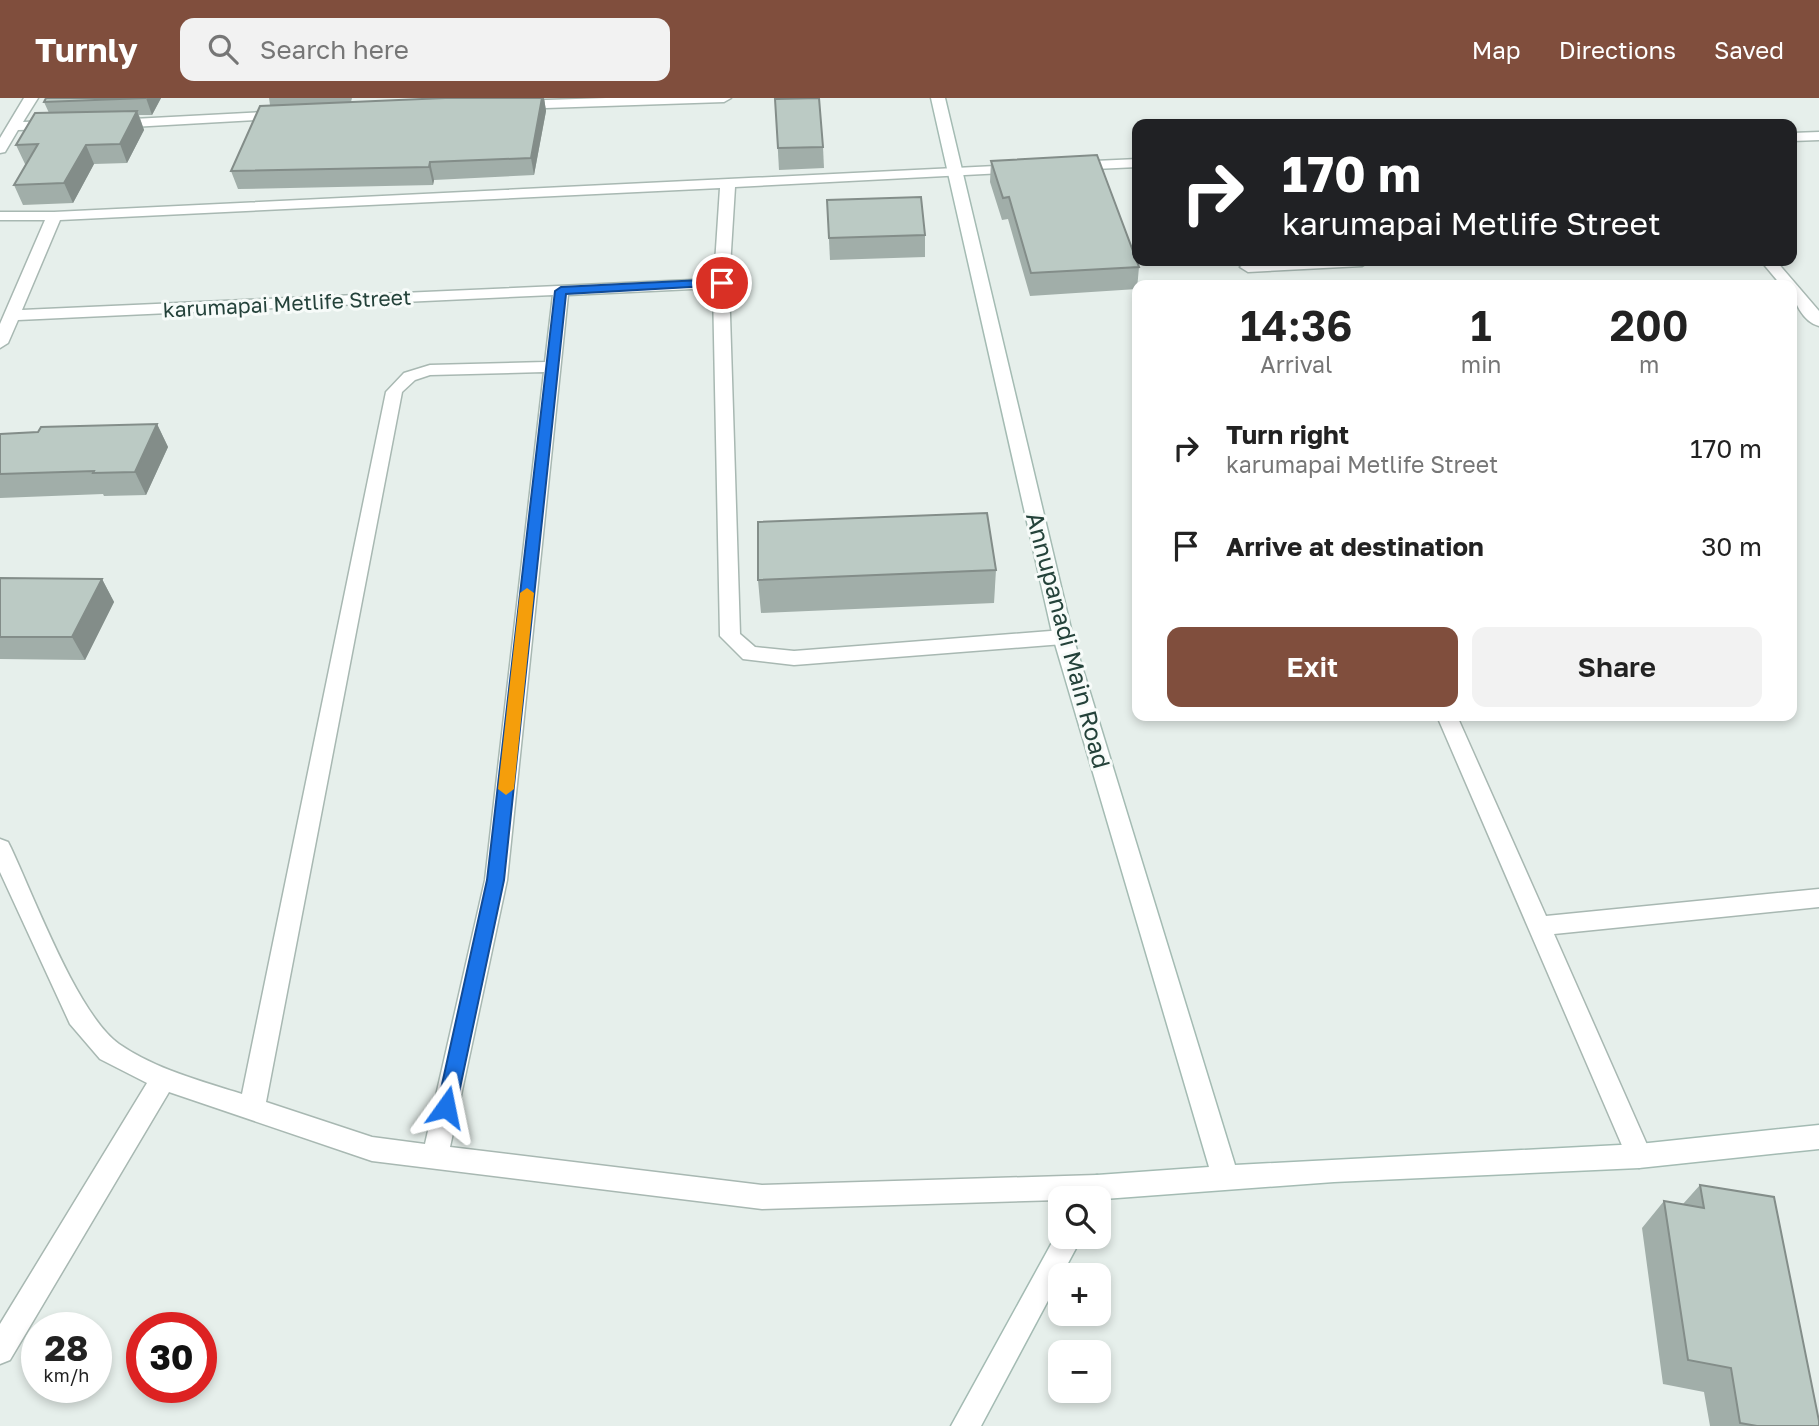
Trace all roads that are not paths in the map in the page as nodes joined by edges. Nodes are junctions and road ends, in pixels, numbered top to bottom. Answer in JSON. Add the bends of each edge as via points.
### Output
{"nodes":[{"id":1,"x":31,"y":98,"type":"edge"},
{"id":2,"x":724,"y":98,"type":"edge"},
{"id":3,"x":938,"y":98,"type":"edge"},
{"id":4,"x":501,"y":106,"type":"edge"},
{"id":5,"x":293,"y":115,"type":"edge"},
{"id":6,"x":105,"y":124,"type":"edge"},
{"id":7,"x":66,"y":125,"type":"edge"},
{"id":8,"x":14,"y":127,"type":"junction"},
{"id":9,"x":1819,"y":136,"type":"edge"},
{"id":10,"x":1797,"y":137,"type":"edge"},
{"id":11,"x":0,"y":149,"type":"edge"},
{"id":12,"x":1132,"y":163,"type":"edge"},
{"id":13,"x":1059,"y":167,"type":"edge"},
{"id":14,"x":1033,"y":169,"type":"edge"},
{"id":15,"x":955,"y":173,"type":"junction"},
{"id":16,"x":728,"y":181,"type":"junction"},
{"id":17,"x":0,"y":216,"type":"edge"},
{"id":18,"x":54,"y":216,"type":"junction"},
{"id":19,"x":1772,"y":266,"type":"edge"},
{"id":20,"x":1784,"y":280,"type":"edge"},
{"id":21,"x":722,"y":283,"type":"junction"},
{"id":22,"x":561,"y":291,"type":"junction"},
{"id":23,"x":1797,"y":295,"type":"edge"},
{"id":24,"x":14,"y":315,"type":"junction"},
{"id":25,"x":1819,"y":321,"type":"edge"},
{"id":26,"x":0,"y":344,"type":"edge"},
{"id":27,"x":552,"y":367,"type":"junction"},
{"id":28,"x":1063,"y":637,"type":"junction"},
{"id":29,"x":1449,"y":721,"type":"edge"},
{"id":30,"x":0,"y":848,"type":"edge"},
{"id":31,"x":1819,"y":898,"type":"edge"},
{"id":32,"x":1540,"y":926,"type":"junction"},
{"id":33,"x":163,"y":1079,"type":"junction"},
{"id":34,"x":252,"y":1109,"type":"junction"},
{"id":35,"x":1819,"y":1137,"type":"edge"},
{"id":36,"x":1639,"y":1156,"type":"junction"},
{"id":37,"x":435,"y":1157,"type":"junction"},
{"id":38,"x":1225,"y":1176,"type":"junction"},
{"id":39,"x":1111,"y":1191,"type":"edge"},
{"id":40,"x":1048,"y":1194,"type":"edge"},
{"id":41,"x":1062,"y":1249,"type":"edge"},
{"id":42,"x":0,"y":1350,"type":"edge"},
{"id":43,"x":965,"y":1426,"type":"edge"}],
"edges":[{"from":1,"to":8,"type":"street"},
{"from":2,"to":4,"type":"street"},
{"from":3,"to":15,"type":"street","name":"Annupanadi Main Road"},
{"from":5,"to":6,"type":"street"},
{"from":7,"to":8,"type":"street"},
{"from":8,"to":11,"type":"street"},
{"from":9,"to":10,"type":"street"},
{"from":12,"to":13,"type":"street"},
{"from":14,"to":15,"type":"street"},
{"from":15,"to":16,"type":"street"},
{"from":15,"to":28,"type":"street","name":"Annupanadi Main Road"},
{"from":16,"to":18,"type":"street"},
{"from":16,"to":21,"type":"street"},
{"from":17,"to":18,"type":"street"},
{"from":18,"to":24,"type":"street"},
{"from":19,"to":20,"type":"street"},
{"from":21,"to":22,"type":"street","name":"karumapai Metlife Street"},
{"from":21,"to":28,"type":"street","via":[[730,636],[750,654],[794,658]]},
{"from":22,"to":24,"type":"street","name":"karumapai Metlife Street"},
{"from":22,"to":27,"type":"street"},
{"from":23,"to":25,"type":"street"},
{"from":24,"to":26,"type":"street"},
{"from":27,"to":34,"type":"street","via":[[430,370],[400,381],[394,392]]},
{"from":27,"to":37,"type":"street","via":[[496,880]]},
{"from":28,"to":38,"type":"street","name":"Annupanadi Main Road"},
{"from":29,"to":32,"type":"street"},
{"from":30,"to":33,"type":"street","via":[[78,1017],[109,1051]]},
{"from":31,"to":32,"type":"street"},
{"from":32,"to":36,"type":"street"},
{"from":33,"to":34,"type":"street"},
{"from":33,"to":42,"type":"street"},
{"from":34,"to":37,"type":"street","via":[[372,1149]]},
{"from":35,"to":36,"type":"street"},
{"from":36,"to":38,"type":"street"},
{"from":37,"to":40,"type":"street","via":[[762,1197]]},
{"from":38,"to":39,"type":"street"},
{"from":41,"to":43,"type":"street"}]}
